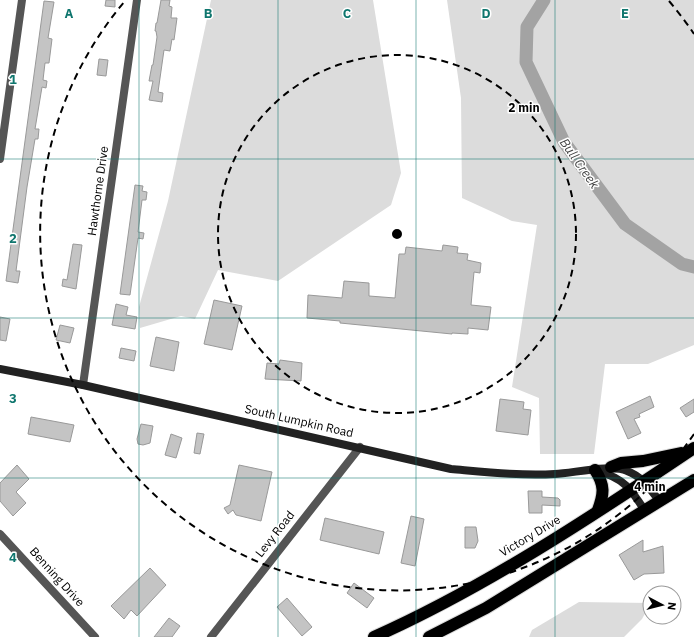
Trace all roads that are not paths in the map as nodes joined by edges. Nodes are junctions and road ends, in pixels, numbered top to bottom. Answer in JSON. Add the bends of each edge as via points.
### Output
{"nodes":[{"id":1,"x":22,"y":0,"type":"edge"},
{"id":2,"x":137,"y":0,"type":"edge"},
{"id":3,"x":0,"y":159,"type":"edge"},
{"id":4,"x":0,"y":370,"type":"edge"},
{"id":5,"x":83,"y":384,"type":"junction"},
{"id":6,"x":360,"y":447,"type":"junction"},
{"id":7,"x":691,"y":450,"type":"edge"},
{"id":8,"x":611,"y":467,"type":"junction"},
{"id":9,"x":595,"y":470,"type":"junction"},
{"id":10,"x":644,"y":480,"type":"junction"},
{"id":11,"x":694,"y":480,"type":"edge"},
{"id":12,"x":631,"y":489,"type":"junction"},
{"id":13,"x":660,"y":502,"type":"junction"},
{"id":14,"x":598,"y":510,"type":"junction"},
{"id":15,"x":646,"y":511,"type":"junction"},
{"id":16,"x":0,"y":534,"type":"edge"},
{"id":17,"x":95,"y":637,"type":"edge"},
{"id":18,"x":211,"y":637,"type":"edge"},
{"id":19,"x":374,"y":637,"type":"edge"},
{"id":20,"x":429,"y":637,"type":"edge"}],
"edges":[{"from":1,"to":3,"type":"street"},
{"from":2,"to":5,"type":"street","name":"Hawthorne Drive"},
{"from":4,"to":5,"type":"main road","name":"South Lumpkin Road"},
{"from":5,"to":6,"type":"main road","name":"South Lumpkin Road"},
{"from":6,"to":9,"type":"main road","name":"South Lumpkin Road","via":[[451,469],[511,474],[554,474]]},
{"from":6,"to":18,"type":"street","name":"Levy Road"},
{"from":7,"to":8,"type":"highway"},
{"from":7,"to":10,"type":"highway","name":"Victory Drive"},
{"from":8,"to":9,"type":"main road","name":"South Lumpkin Road"},
{"from":8,"to":10,"type":"main road","name":"South Lumpkin Road","via":[[627,470]]},
{"from":9,"to":12,"type":"main road","name":"South Lumpkin Road","via":[[613,476]]},
{"from":9,"to":14,"type":"highway","via":[[603,488]]},
{"from":10,"to":12,"type":"highway","name":"Victory Drive"},
{"from":10,"to":13,"type":"main road","name":"South Lumpkin Road"},
{"from":11,"to":13,"type":"highway"},
{"from":12,"to":14,"type":"highway","name":"Victory Drive"},
{"from":12,"to":15,"type":"main road","name":"South Lumpkin Road"},
{"from":13,"to":15,"type":"highway"},
{"from":14,"to":19,"type":"highway","name":"Victory Drive","via":[[552,540],[418,618]]},
{"from":15,"to":20,"type":"highway","via":[[486,608]]},
{"from":16,"to":17,"type":"street","name":"Benning Drive"}]}
